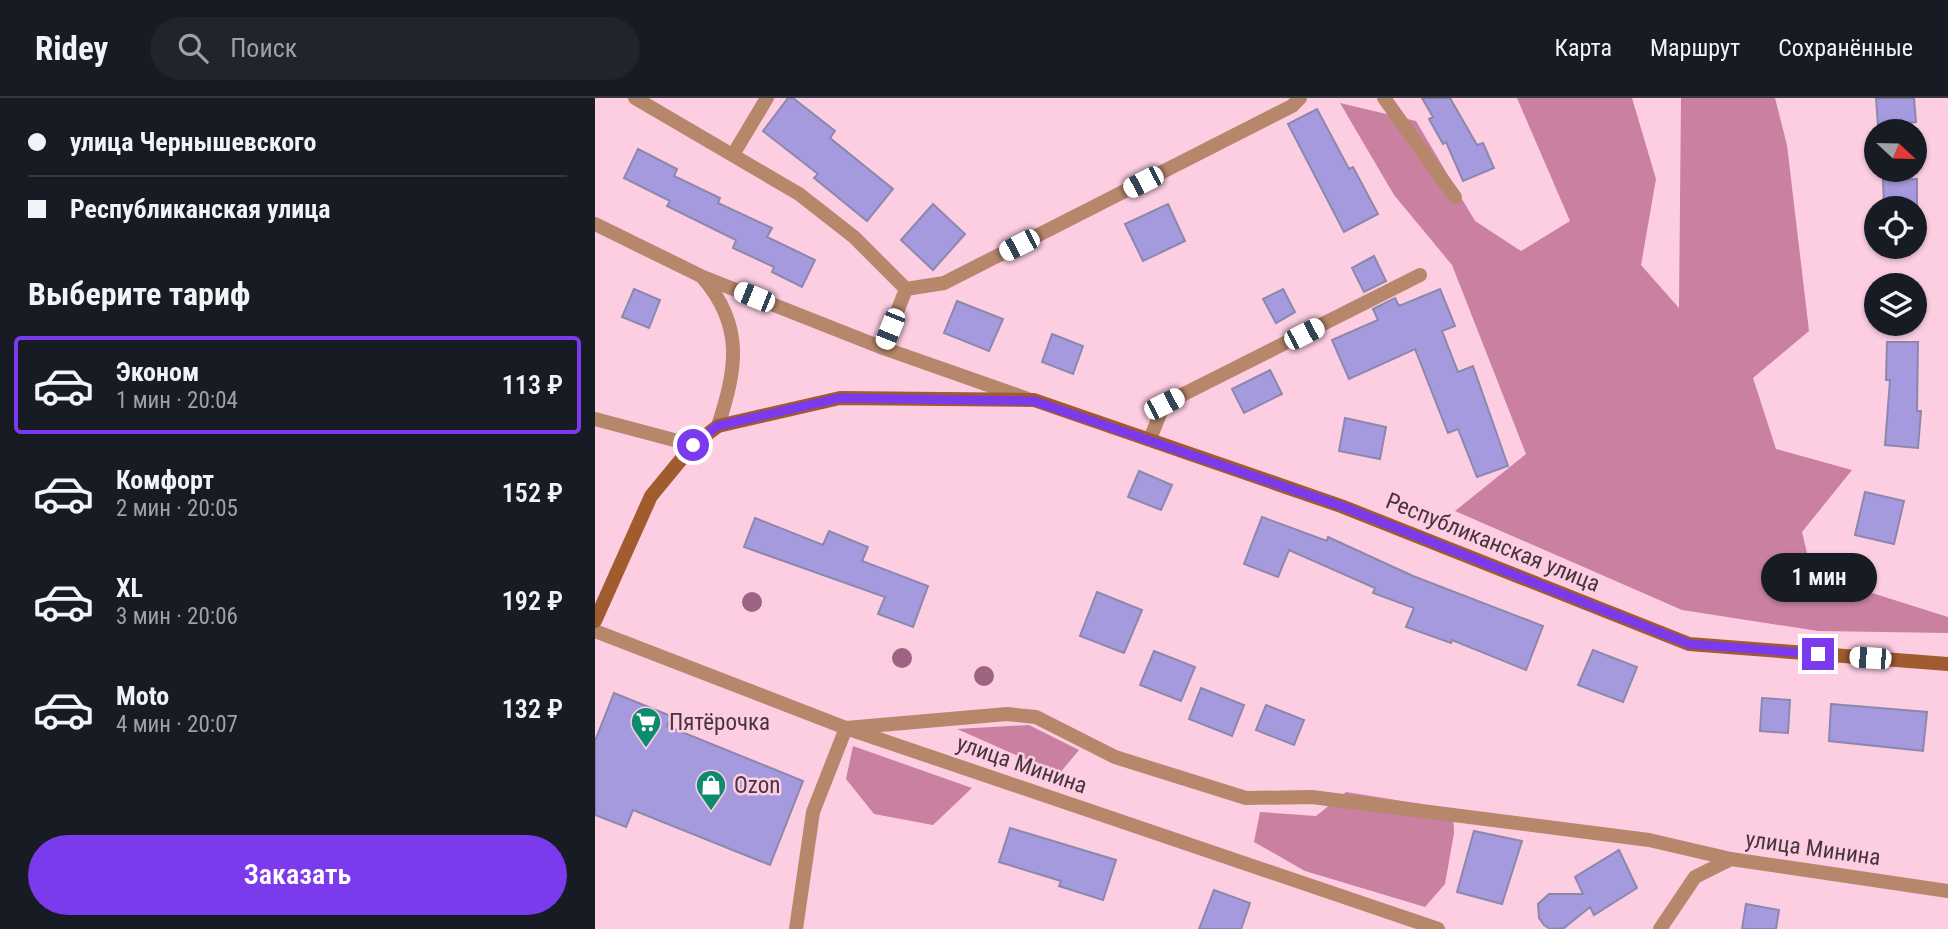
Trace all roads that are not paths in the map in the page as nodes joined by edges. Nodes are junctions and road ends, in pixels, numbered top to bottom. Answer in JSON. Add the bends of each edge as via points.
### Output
{"nodes":[{"id":1,"x":635,"y":98,"type":"edge"},
{"id":2,"x":767,"y":98,"type":"edge"},
{"id":3,"x":1300,"y":98,"type":"edge"},
{"id":4,"x":1384,"y":98,"type":"edge"},
{"id":5,"x":734,"y":153,"type":"junction"},
{"id":6,"x":1455,"y":197,"type":"dead end"},
{"id":7,"x":595,"y":224,"type":"edge"},
{"id":8,"x":1420,"y":275,"type":"dead end"},
{"id":9,"x":702,"y":277,"type":"junction"},
{"id":10,"x":906,"y":289,"type":"junction"},
{"id":11,"x":883,"y":348,"type":"junction"},
{"id":12,"x":1034,"y":401,"type":"junction"},
{"id":13,"x":595,"y":419,"type":"edge"},
{"id":14,"x":717,"y":426,"type":"junction"},
{"id":15,"x":1150,"y":439,"type":"junction"},
{"id":16,"x":693,"y":445,"type":"junction"},
{"id":17,"x":595,"y":621,"type":"edge"},
{"id":18,"x":595,"y":631,"type":"edge"},
{"id":19,"x":1948,"y":664,"type":"edge"},
{"id":20,"x":846,"y":728,"type":"junction"},
{"id":21,"x":1731,"y":859,"type":"junction"},
{"id":22,"x":1948,"y":891,"type":"edge"},
{"id":23,"x":796,"y":929,"type":"edge"},
{"id":24,"x":1439,"y":929,"type":"edge"},
{"id":25,"x":1660,"y":929,"type":"edge"}],
"edges":[{"from":1,"to":5,"type":"street"},
{"from":2,"to":5,"type":"street"},
{"from":3,"to":10,"type":"street","via":[[944,282]]},
{"from":4,"to":6,"type":"street"},
{"from":5,"to":10,"type":"street","via":[[836,223]]},
{"from":7,"to":9,"type":"street"},
{"from":8,"to":15,"type":"street","via":[[1164,404]]},
{"from":9,"to":11,"type":"street"},
{"from":9,"to":14,"type":"street","via":[[714,290],[732,331],[733,379]]},
{"from":10,"to":11,"type":"street"},
{"from":11,"to":12,"type":"street"},
{"from":12,"to":14,"type":"street","name":"Республиканская улица","via":[[840,398]]},
{"from":12,"to":15,"type":"street","name":"Республиканская улица"},
{"from":13,"to":16,"type":"street"},
{"from":14,"to":16,"type":"street"},
{"from":15,"to":19,"type":"street","name":"Республиканская улица","via":[[1341,506],[1689,644]]},
{"from":16,"to":17,"type":"street","via":[[651,496]]},
{"from":18,"to":20,"type":"street","name":"улица Минина"},
{"from":20,"to":21,"type":"street","via":[[1007,714],[1037,717],[1115,757],[1245,798],[1339,800],[1649,840]]},
{"from":20,"to":23,"type":"street","via":[[813,811]]},
{"from":20,"to":24,"type":"street","name":"улица Минина"},
{"from":21,"to":22,"type":"street","name":"улица Минина"},
{"from":21,"to":25,"type":"street","name":"улица Минина","via":[[1695,877]]}]}
